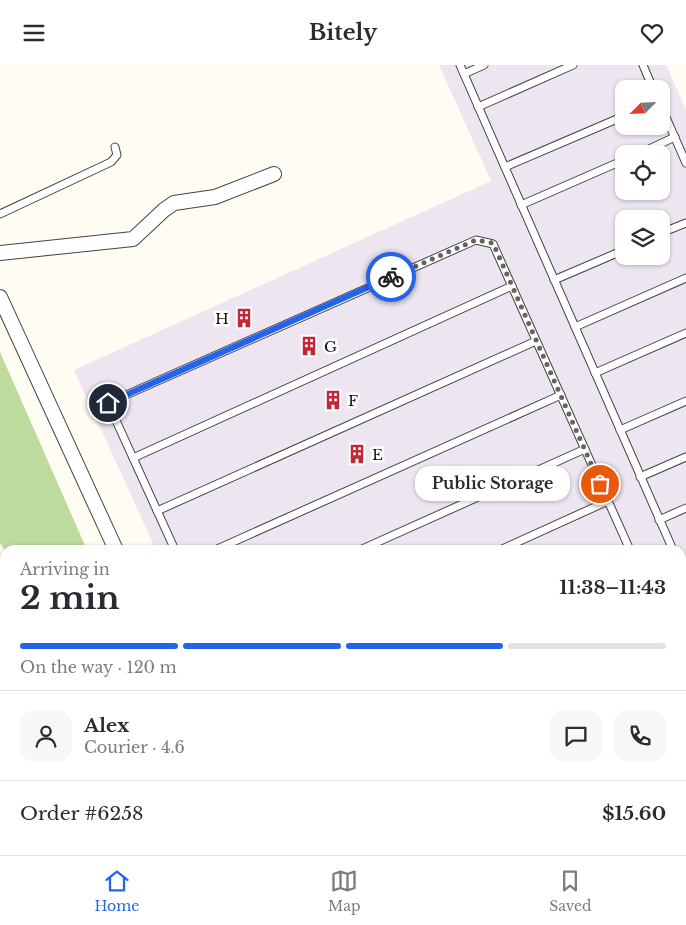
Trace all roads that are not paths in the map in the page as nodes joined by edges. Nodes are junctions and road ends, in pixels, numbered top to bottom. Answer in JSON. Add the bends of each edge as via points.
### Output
{"nodes":[{"id":1,"x":460,"y":65,"type":"edge"},
{"id":2,"x":484,"y":65,"type":"edge"},
{"id":3,"x":573,"y":65,"type":"edge"},
{"id":4,"x":643,"y":65,"type":"edge"},
{"id":5,"x":464,"y":74,"type":"junction"},
{"id":6,"x":650,"y":80,"type":"edge"},
{"id":7,"x":478,"y":107,"type":"junction"},
{"id":8,"x":615,"y":120,"type":"edge"},
{"id":9,"x":670,"y":126,"type":"edge"},
{"id":10,"x":675,"y":137,"type":"junction"},
{"id":11,"x":658,"y":145,"type":"edge"},
{"id":12,"x":115,"y":147,"type":"dead end"},
{"id":13,"x":686,"y":163,"type":"edge"},
{"id":14,"x":615,"y":164,"type":"edge"},
{"id":15,"x":504,"y":167,"type":"junction"},
{"id":16,"x":274,"y":174,"type":"dead end"},
{"id":17,"x":521,"y":205,"type":"junction"},
{"id":18,"x":0,"y":214,"type":"edge"},
{"id":19,"x":686,"y":223,"type":"edge"},
{"id":20,"x":670,"y":229,"type":"edge"},
{"id":21,"x":0,"y":253,"type":"edge"},
{"id":22,"x":615,"y":254,"type":"edge"},
{"id":23,"x":686,"y":278,"type":"edge"},
{"id":24,"x":554,"y":280,"type":"junction"},
{"id":25,"x":512,"y":286,"type":"junction"},
{"id":26,"x":0,"y":297,"type":"edge"},
{"id":27,"x":574,"y":327,"type":"junction"},
{"id":28,"x":686,"y":333,"type":"edge"},
{"id":29,"x":536,"y":341,"type":"junction"},
{"id":30,"x":595,"y":373,"type":"junction"},
{"id":31,"x":561,"y":395,"type":"junction"},
{"id":32,"x":686,"y":401,"type":"edge"},
{"id":33,"x":620,"y":430,"type":"junction"},
{"id":34,"x":585,"y":449,"type":"junction"},
{"id":35,"x":686,"y":457,"type":"edge"},
{"id":36,"x":133,"y":458,"type":"junction"},
{"id":37,"x":640,"y":477,"type":"junction"},
{"id":38,"x":608,"y":501,"type":"junction"},
{"id":39,"x":686,"y":508,"type":"edge"},
{"id":40,"x":157,"y":511,"type":"junction"},
{"id":41,"x":659,"y":520,"type":"junction"},
{"id":42,"x":114,"y":545,"type":"edge"},
{"id":43,"x":172,"y":545,"type":"edge"},
{"id":44,"x":226,"y":545,"type":"edge"},
{"id":45,"x":371,"y":545,"type":"edge"},
{"id":46,"x":511,"y":545,"type":"edge"},
{"id":47,"x":628,"y":545,"type":"edge"},
{"id":48,"x":671,"y":545,"type":"edge"}],
"edges":[{"from":1,"to":5,"type":"lane"},
{"from":2,"to":5,"type":"lane"},
{"from":3,"to":7,"type":"lane"},
{"from":4,"to":6,"type":"lane"},
{"from":5,"to":7,"type":"lane"},
{"from":7,"to":15,"type":"lane"},
{"from":8,"to":15,"type":"lane"},
{"from":9,"to":10,"type":"lane"},
{"from":10,"to":11,"type":"lane"},
{"from":10,"to":13,"type":"lane"},
{"from":12,"to":18,"type":"lane","via":[[117,155],[111,162]]},
{"from":14,"to":17,"type":"lane"},
{"from":15,"to":17,"type":"lane"},
{"from":16,"to":21,"type":"street","via":[[215,197],[174,203],[133,239]]},
{"from":17,"to":24,"type":"lane"},
{"from":19,"to":20,"type":"lane"},
{"from":22,"to":24,"type":"lane"},
{"from":23,"to":27,"type":"lane"},
{"from":24,"to":27,"type":"lane"},
{"from":25,"to":29,"type":"lane"},
{"from":25,"to":36,"type":"lane"},
{"from":25,"to":36,"type":"lane","via":[[493,243],[476,240],[108,403]]},
{"from":26,"to":42,"type":"street"},
{"from":27,"to":30,"type":"lane"},
{"from":28,"to":30,"type":"lane"},
{"from":29,"to":31,"type":"lane"},
{"from":29,"to":40,"type":"lane"},
{"from":30,"to":33,"type":"lane"},
{"from":31,"to":34,"type":"lane"},
{"from":31,"to":44,"type":"lane"},
{"from":32,"to":33,"type":"lane"},
{"from":33,"to":37,"type":"lane"},
{"from":34,"to":38,"type":"lane"},
{"from":34,"to":45,"type":"lane"},
{"from":35,"to":37,"type":"lane"},
{"from":36,"to":40,"type":"lane"},
{"from":37,"to":41,"type":"lane"},
{"from":38,"to":46,"type":"lane"},
{"from":38,"to":47,"type":"lane"},
{"from":39,"to":41,"type":"lane"},
{"from":40,"to":43,"type":"lane"},
{"from":41,"to":48,"type":"lane"}]}
